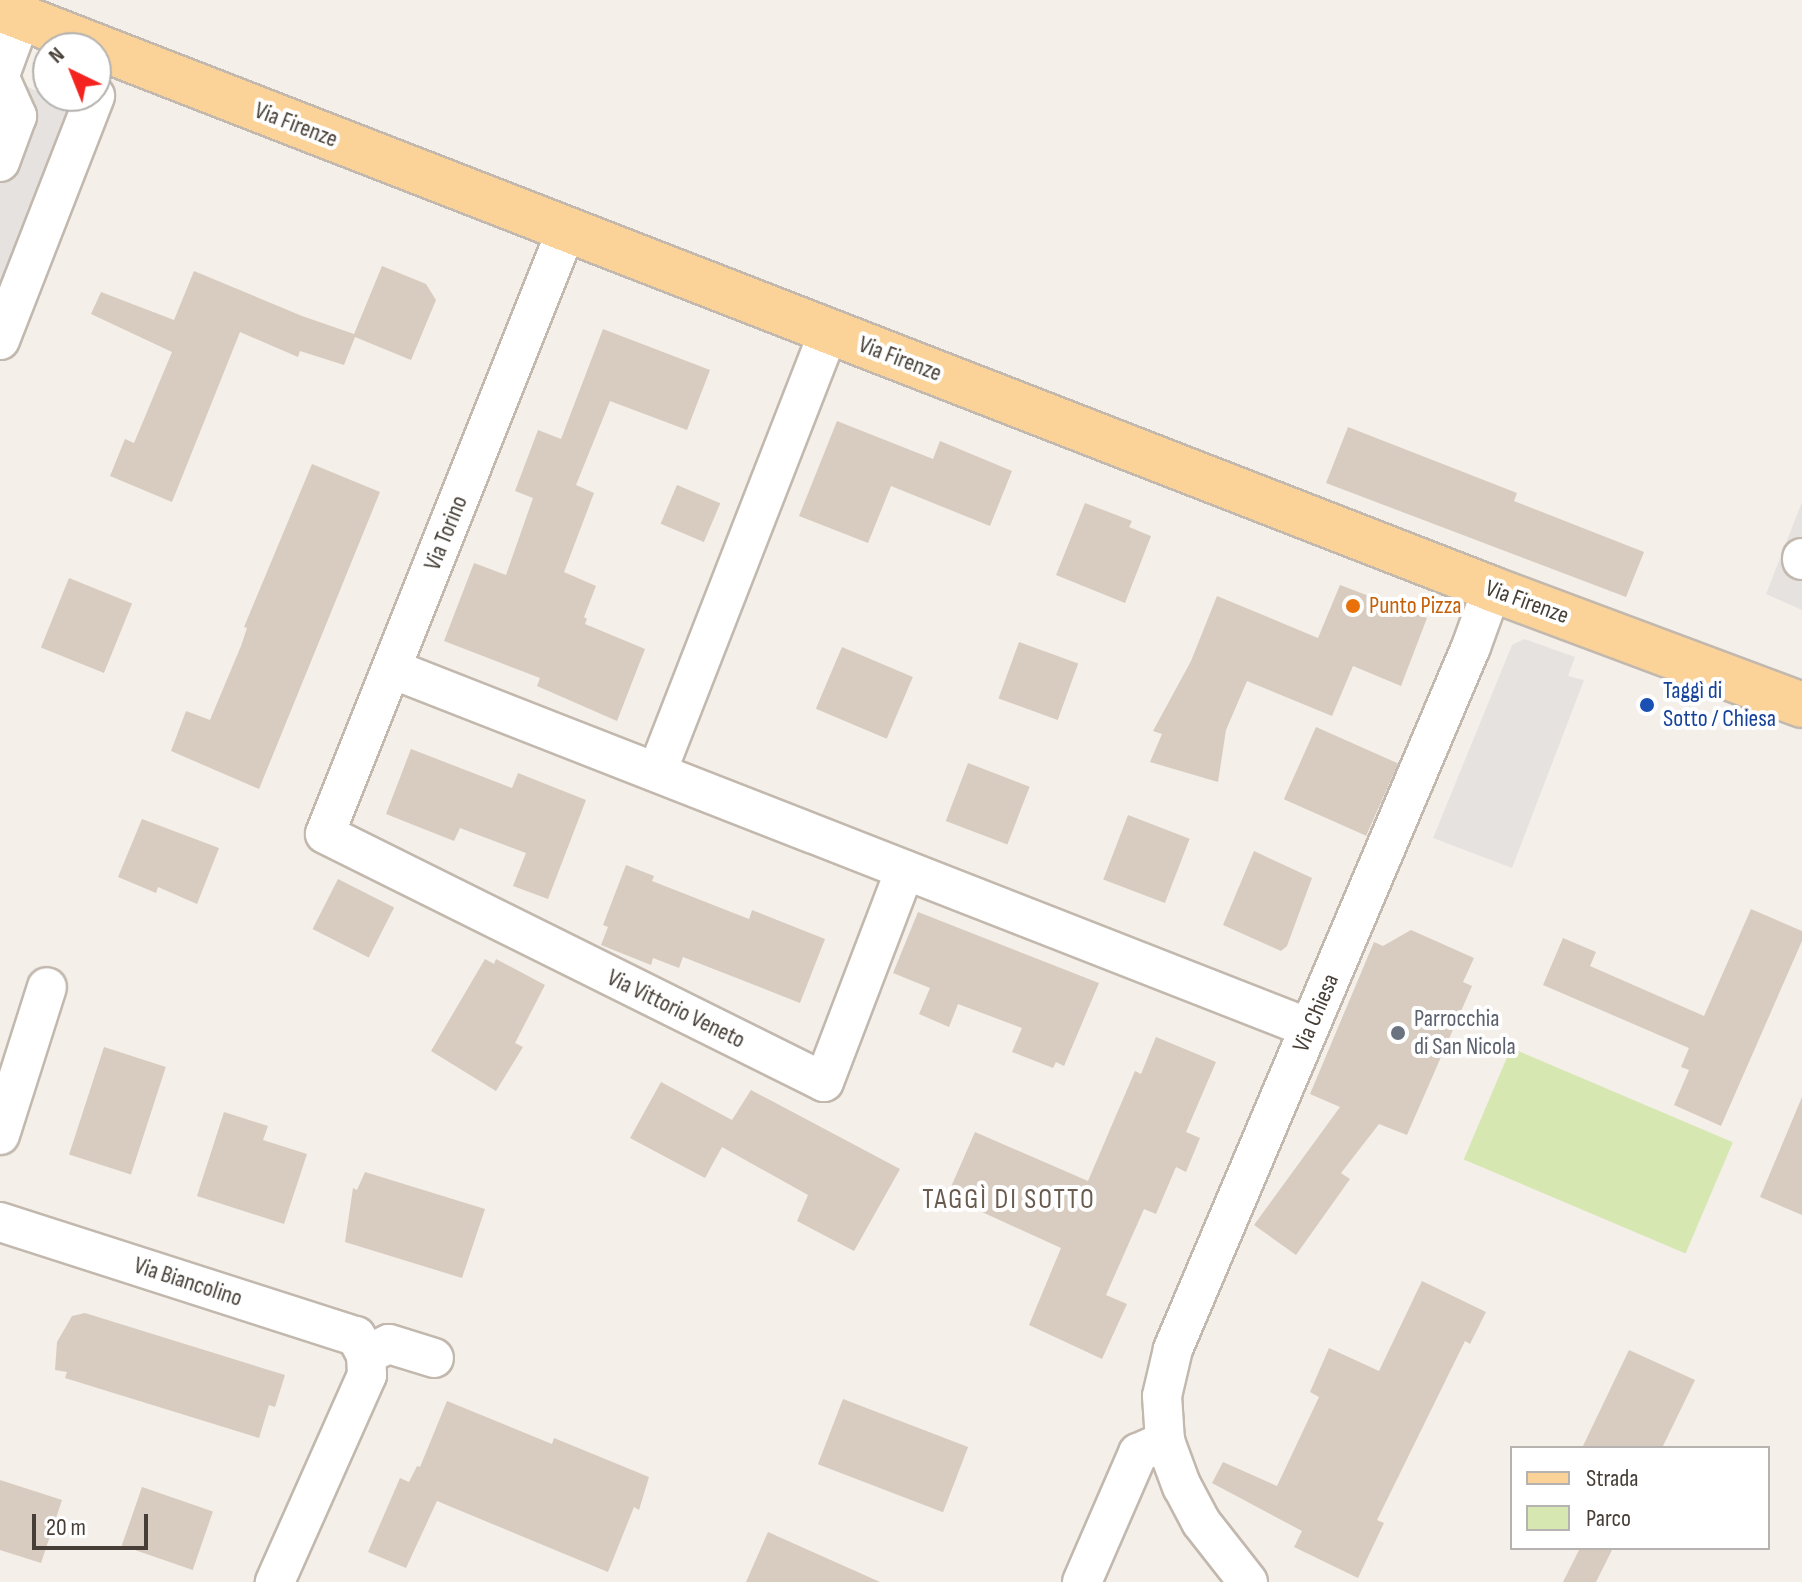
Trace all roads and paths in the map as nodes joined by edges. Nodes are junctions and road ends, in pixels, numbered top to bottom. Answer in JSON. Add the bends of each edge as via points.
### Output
{"nodes":[{"id":1,"x":10,"y":13,"type":"edge"},
{"id":2,"x":60,"y":32,"type":"edge"},
{"id":3,"x":112,"y":52,"type":"edge"},
{"id":4,"x":0,"y":76,"type":"edge"},
{"id":5,"x":88,"y":112,"type":"edge"},
{"id":6,"x":0,"y":162,"type":"edge"},
{"id":7,"x":566,"y":231,"type":"junction"},
{"id":8,"x":829,"y":331,"type":"junction"},
{"id":9,"x":0,"y":340,"type":"edge"},
{"id":10,"x":1492,"y":589,"type":"junction"},
{"id":11,"x":392,"y":669,"type":"junction"},
{"id":12,"x":1802,"y":705,"type":"edge"},
{"id":13,"x":657,"y":772,"type":"junction"},
{"id":14,"x":325,"y":834,"type":"joint"},
{"id":15,"x":905,"y":870,"type":"junction"},
{"id":16,"x":47,"y":987,"type":"dead end"},
{"id":17,"x":1309,"y":1028,"type":"junction"},
{"id":18,"x":0,"y":1135,"type":"edge"},
{"id":19,"x":0,"y":1222,"type":"edge"},
{"id":20,"x":366,"y":1355,"type":"junction"},
{"id":21,"x":434,"y":1358,"type":"dead end"},
{"id":22,"x":1165,"y":1441,"type":"junction"},
{"id":23,"x":275,"y":1582,"type":"edge"},
{"id":24,"x":1082,"y":1582,"type":"edge"},
{"id":25,"x":1248,"y":1582,"type":"edge"}],
"edges":[{"from":1,"to":2,"type":"main road","name":"Via Firenze"},
{"from":1,"to":4,"type":"street"},
{"from":3,"to":7,"type":"main road","name":"Via Firenze"},
{"from":4,"to":6,"type":"street","via":[[17,116]]},
{"from":5,"to":9,"type":"street"},
{"from":7,"to":8,"type":"main road","name":"Via Firenze"},
{"from":7,"to":11,"type":"street","name":"Via Torino"},
{"from":8,"to":10,"type":"main road","name":"Via Firenze"},
{"from":8,"to":13,"type":"street"},
{"from":10,"to":12,"type":"main road","name":"Via Firenze"},
{"from":10,"to":17,"type":"street","name":"Via Chiesa"},
{"from":11,"to":13,"type":"street"},
{"from":11,"to":14,"type":"street","name":"Via Torino"},
{"from":13,"to":15,"type":"street"},
{"from":14,"to":15,"type":"street","name":"Via Vittorio Veneto","via":[[824,1082]]},
{"from":15,"to":17,"type":"street"},
{"from":16,"to":18,"type":"street"},
{"from":17,"to":22,"type":"street","name":"Via Chiesa","via":[[1173,1349],[1162,1396]]},
{"from":19,"to":20,"type":"street","name":"Via Biancolino","via":[[356,1336]]},
{"from":20,"to":21,"type":"street","via":[[389,1344]]},
{"from":20,"to":23,"type":"street","via":[[367,1375]]},
{"from":22,"to":24,"type":"street","via":[[1138,1453]]},
{"from":22,"to":25,"type":"street","name":"Via Chiesa","via":[[1201,1522]]}]}
